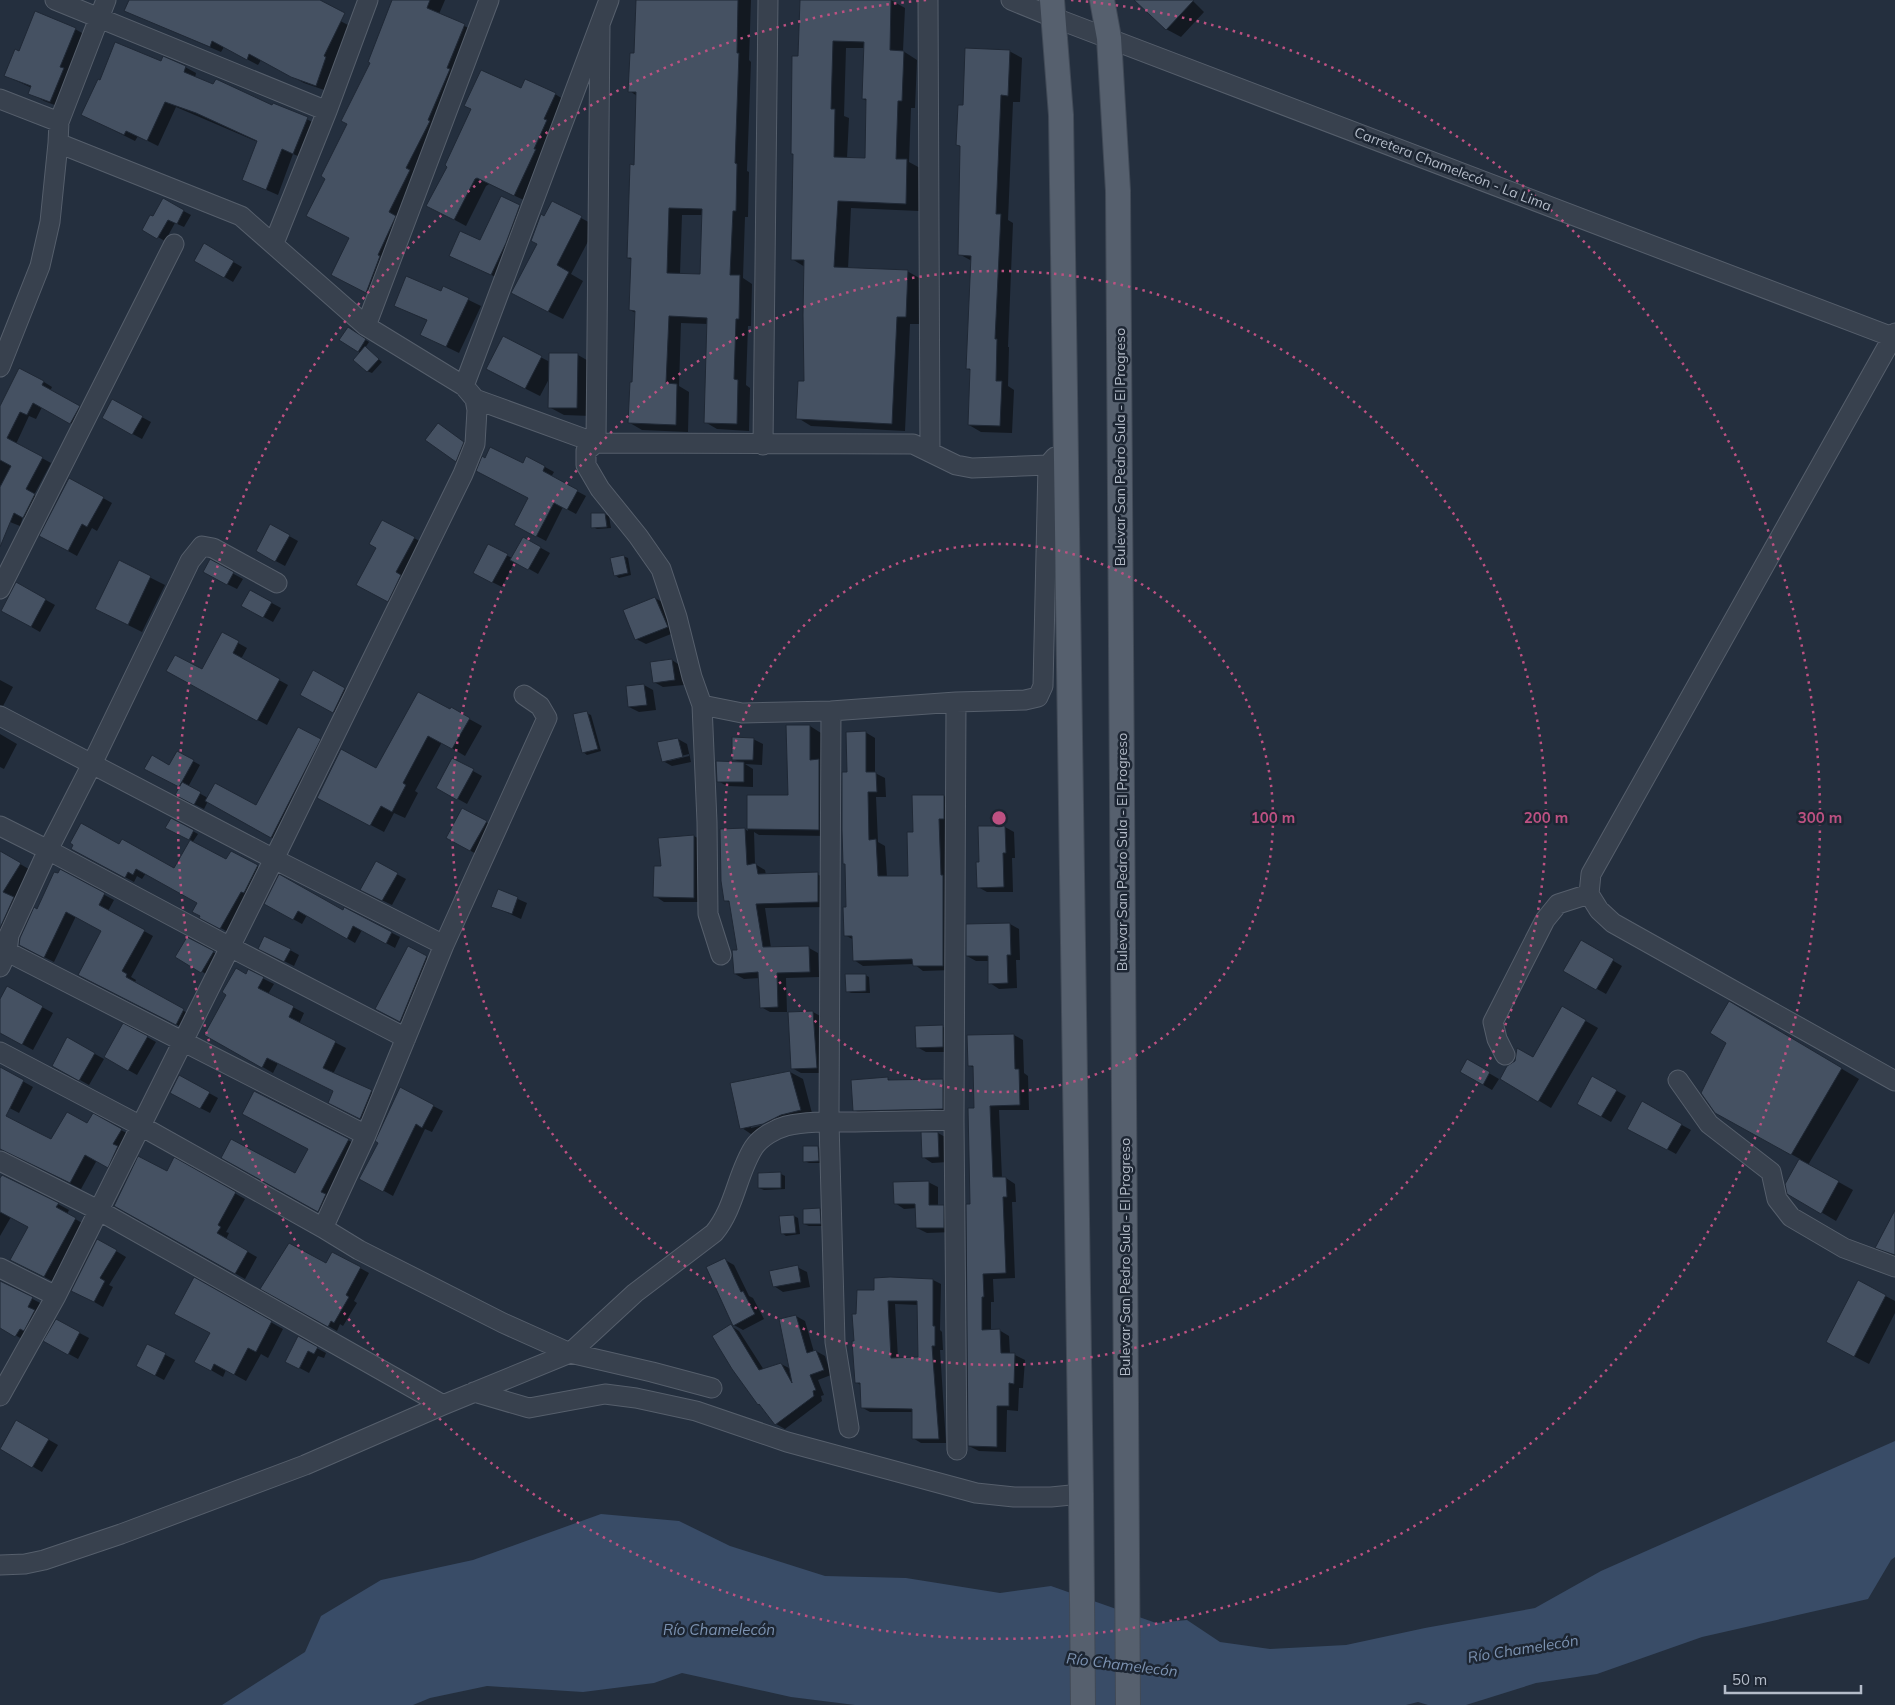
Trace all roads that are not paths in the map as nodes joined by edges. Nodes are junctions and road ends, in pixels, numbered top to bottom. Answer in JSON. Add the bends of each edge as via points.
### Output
{"nodes":[{"id":1,"x":55,"y":0,"type":"edge"},
{"id":2,"x":106,"y":0,"type":"edge"},
{"id":3,"x":489,"y":0,"type":"edge"},
{"id":4,"x":609,"y":0,"type":"edge"},
{"id":5,"x":768,"y":0,"type":"edge"},
{"id":6,"x":928,"y":0,"type":"edge"},
{"id":7,"x":1011,"y":0,"type":"edge"},
{"id":8,"x":1102,"y":0,"type":"edge"},
{"id":9,"x":365,"y":1,"type":"edge"},
{"id":10,"x":1053,"y":9,"type":"edge"},
{"id":11,"x":98,"y":18,"type":"junction"},
{"id":12,"x":600,"y":26,"type":"junction"},
{"id":13,"x":1109,"y":38,"type":"junction"},
{"id":14,"x":0,"y":99,"type":"edge"},
{"id":15,"x":327,"y":111,"type":"junction"},
{"id":16,"x":59,"y":122,"type":"junction"},
{"id":17,"x":58,"y":143,"type":"junction"},
{"id":18,"x":274,"y":243,"type":"junction"},
{"id":19,"x":174,"y":244,"type":"dead end"},
{"id":20,"x":366,"y":326,"type":"junction"},
{"id":21,"x":1894,"y":336,"type":"edge"},
{"id":22,"x":0,"y":367,"type":"edge"},
{"id":23,"x":470,"y":392,"type":"junction"},
{"id":24,"x":1066,"y":442,"type":"junction"},
{"id":25,"x":596,"y":443,"type":"junction"},
{"id":26,"x":763,"y":445,"type":"junction"},
{"id":27,"x":930,"y":451,"type":"junction"},
{"id":28,"x":1048,"y":465,"type":"junction"},
{"id":29,"x":276,"y":583,"type":"dead end"},
{"id":30,"x":0,"y":589,"type":"edge"},
{"id":31,"x":524,"y":695,"type":"dead end"},
{"id":32,"x":956,"y":702,"type":"junction"},
{"id":33,"x":702,"y":705,"type":"junction"},
{"id":34,"x":831,"y":711,"type":"junction"},
{"id":35,"x":0,"y":716,"type":"edge"},
{"id":36,"x":92,"y":764,"type":"junction"},
{"id":37,"x":0,"y":826,"type":"edge"},
{"id":38,"x":48,"y":850,"type":"junction"},
{"id":39,"x":274,"y":859,"type":"junction"},
{"id":40,"x":1589,"y":894,"type":"junction"},
{"id":41,"x":444,"y":945,"type":"junction"},
{"id":42,"x":230,"y":947,"type":"junction"},
{"id":43,"x":720,"y":955,"type":"dead end"},
{"id":44,"x":2,"y":956,"type":"edge"},
{"id":45,"x":406,"y":1038,"type":"junction"},
{"id":46,"x":183,"y":1040,"type":"junction"},
{"id":47,"x":0,"y":1052,"type":"edge"},
{"id":48,"x":1505,"y":1055,"type":"dead end"},
{"id":49,"x":1678,"y":1080,"type":"dead end"},
{"id":50,"x":1895,"y":1081,"type":"edge"},
{"id":51,"x":954,"y":1120,"type":"junction"},
{"id":52,"x":829,"y":1122,"type":"junction"},
{"id":53,"x":141,"y":1126,"type":"junction"},
{"id":54,"x":366,"y":1135,"type":"junction"},
{"id":55,"x":0,"y":1161,"type":"edge"},
{"id":56,"x":98,"y":1210,"type":"junction"},
{"id":57,"x":323,"y":1228,"type":"junction"},
{"id":58,"x":1895,"y":1267,"type":"edge"},
{"id":59,"x":0,"y":1268,"type":"edge"},
{"id":60,"x":56,"y":1296,"type":"junction"},
{"id":61,"x":570,"y":1353,"type":"junction"},
{"id":62,"x":712,"y":1388,"type":"dead end"},
{"id":63,"x":474,"y":1392,"type":"junction"},
{"id":64,"x":0,"y":1396,"type":"edge"},
{"id":65,"x":443,"y":1405,"type":"junction"},
{"id":66,"x":849,"y":1428,"type":"dead end"},
{"id":67,"x":957,"y":1450,"type":"dead end"},
{"id":68,"x":1081,"y":1494,"type":"junction"},
{"id":69,"x":0,"y":1565,"type":"edge"},
{"id":70,"x":1083,"y":1705,"type":"edge"},
{"id":71,"x":1128,"y":1705,"type":"edge"}],
"edges":[{"from":1,"to":11,"type":"street"},
{"from":2,"to":11,"type":"street"},
{"from":3,"to":20,"type":"street"},
{"from":4,"to":12,"type":"street"},
{"from":5,"to":26,"type":"street"},
{"from":6,"to":27,"type":"street"},
{"from":7,"to":10,"type":"street","name":"Carretera Chamelecón - La Lima"},
{"from":8,"to":13,"type":"main road","name":"Bulevar San Pedro Sula - El Progreso"},
{"from":9,"to":15,"type":"street"},
{"from":10,"to":13,"type":"street","name":"Carretera Chamelecón - La Lima"},
{"from":10,"to":24,"type":"main road","via":[[1061,115]]},
{"from":11,"to":15,"type":"street"},
{"from":11,"to":16,"type":"street"},
{"from":12,"to":23,"type":"street"},
{"from":12,"to":25,"type":"street"},
{"from":13,"to":21,"type":"street","name":"Carretera Chamelecón - La Lima"},
{"from":13,"to":71,"type":"main road","name":"Bulevar San Pedro Sula - El Progreso","via":[[1118,191]]},
{"from":14,"to":16,"type":"street"},
{"from":15,"to":18,"type":"street"},
{"from":16,"to":17,"type":"street"},
{"from":17,"to":18,"type":"street","via":[[241,216]]},
{"from":17,"to":22,"type":"street","via":[[50,222],[40,266]]},
{"from":18,"to":20,"type":"street"},
{"from":19,"to":30,"type":"street"},
{"from":20,"to":23,"type":"street"},
{"from":21,"to":40,"type":"street","via":[[1591,874]]},
{"from":23,"to":25,"type":"street"},
{"from":23,"to":39,"type":"street","via":[[477,410],[475,444],[463,474]]},
{"from":24,"to":28,"type":"street"},
{"from":24,"to":68,"type":"main road"},
{"from":25,"to":26,"type":"street"},
{"from":25,"to":33,"type":"street","via":[[586,451],[586,465],[600,489],[661,569]]},
{"from":26,"to":27,"type":"street","via":[[913,444]]},
{"from":27,"to":28,"type":"street","via":[[945,460],[972,468]]},
{"from":28,"to":32,"type":"street","via":[[1043,686],[1038,697],[1025,700]]},
{"from":29,"to":36,"type":"street","via":[[213,548],[202,546],[190,561]]},
{"from":31,"to":41,"type":"street","via":[[540,706],[547,718]]},
{"from":32,"to":34,"type":"street"},
{"from":32,"to":51,"type":"street"},
{"from":33,"to":34,"type":"street","via":[[742,713]]},
{"from":33,"to":43,"type":"street","via":[[708,822],[708,914]]},
{"from":34,"to":52,"type":"street"},
{"from":35,"to":36,"type":"street"},
{"from":36,"to":38,"type":"street"},
{"from":36,"to":39,"type":"street"},
{"from":37,"to":38,"type":"street"},
{"from":38,"to":42,"type":"street"},
{"from":38,"to":44,"type":"street"},
{"from":39,"to":41,"type":"street"},
{"from":39,"to":42,"type":"street"},
{"from":40,"to":48,"type":"street","via":[[1558,904],[1545,920],[1493,1022],[1496,1039]]},
{"from":40,"to":50,"type":"street","via":[[1613,923]]},
{"from":41,"to":45,"type":"street"},
{"from":42,"to":45,"type":"street"},
{"from":42,"to":46,"type":"street"},
{"from":44,"to":46,"type":"street"},
{"from":45,"to":54,"type":"street"},
{"from":46,"to":53,"type":"street"},
{"from":46,"to":54,"type":"street"},
{"from":47,"to":53,"type":"street"},
{"from":49,"to":58,"type":"street","via":[[1709,1124],[1770,1172],[1777,1199],[1791,1217],[1844,1248]]},
{"from":51,"to":52,"type":"street"},
{"from":51,"to":67,"type":"street"},
{"from":52,"to":61,"type":"street","via":[[785,1127],[761,1140],[746,1160],[726,1215],[714,1233],[635,1293]]},
{"from":52,"to":66,"type":"street","via":[[835,1342]]},
{"from":53,"to":56,"type":"street"},
{"from":53,"to":57,"type":"street"},
{"from":54,"to":57,"type":"street"},
{"from":55,"to":56,"type":"street"},
{"from":56,"to":60,"type":"street"},
{"from":56,"to":65,"type":"street"},
{"from":57,"to":61,"type":"street","via":[[376,1259]]},
{"from":59,"to":60,"type":"street"},
{"from":60,"to":64,"type":"street"},
{"from":61,"to":62,"type":"street"},
{"from":61,"to":63,"type":"street"},
{"from":63,"to":65,"type":"street"},
{"from":63,"to":68,"type":"street","via":[[529,1408],[606,1394],[636,1398],[696,1411],[787,1442],[976,1493],[1014,1497]]},
{"from":65,"to":69,"type":"street","via":[[305,1465],[121,1534],[44,1560]]},
{"from":68,"to":70,"type":"main road"}]}
